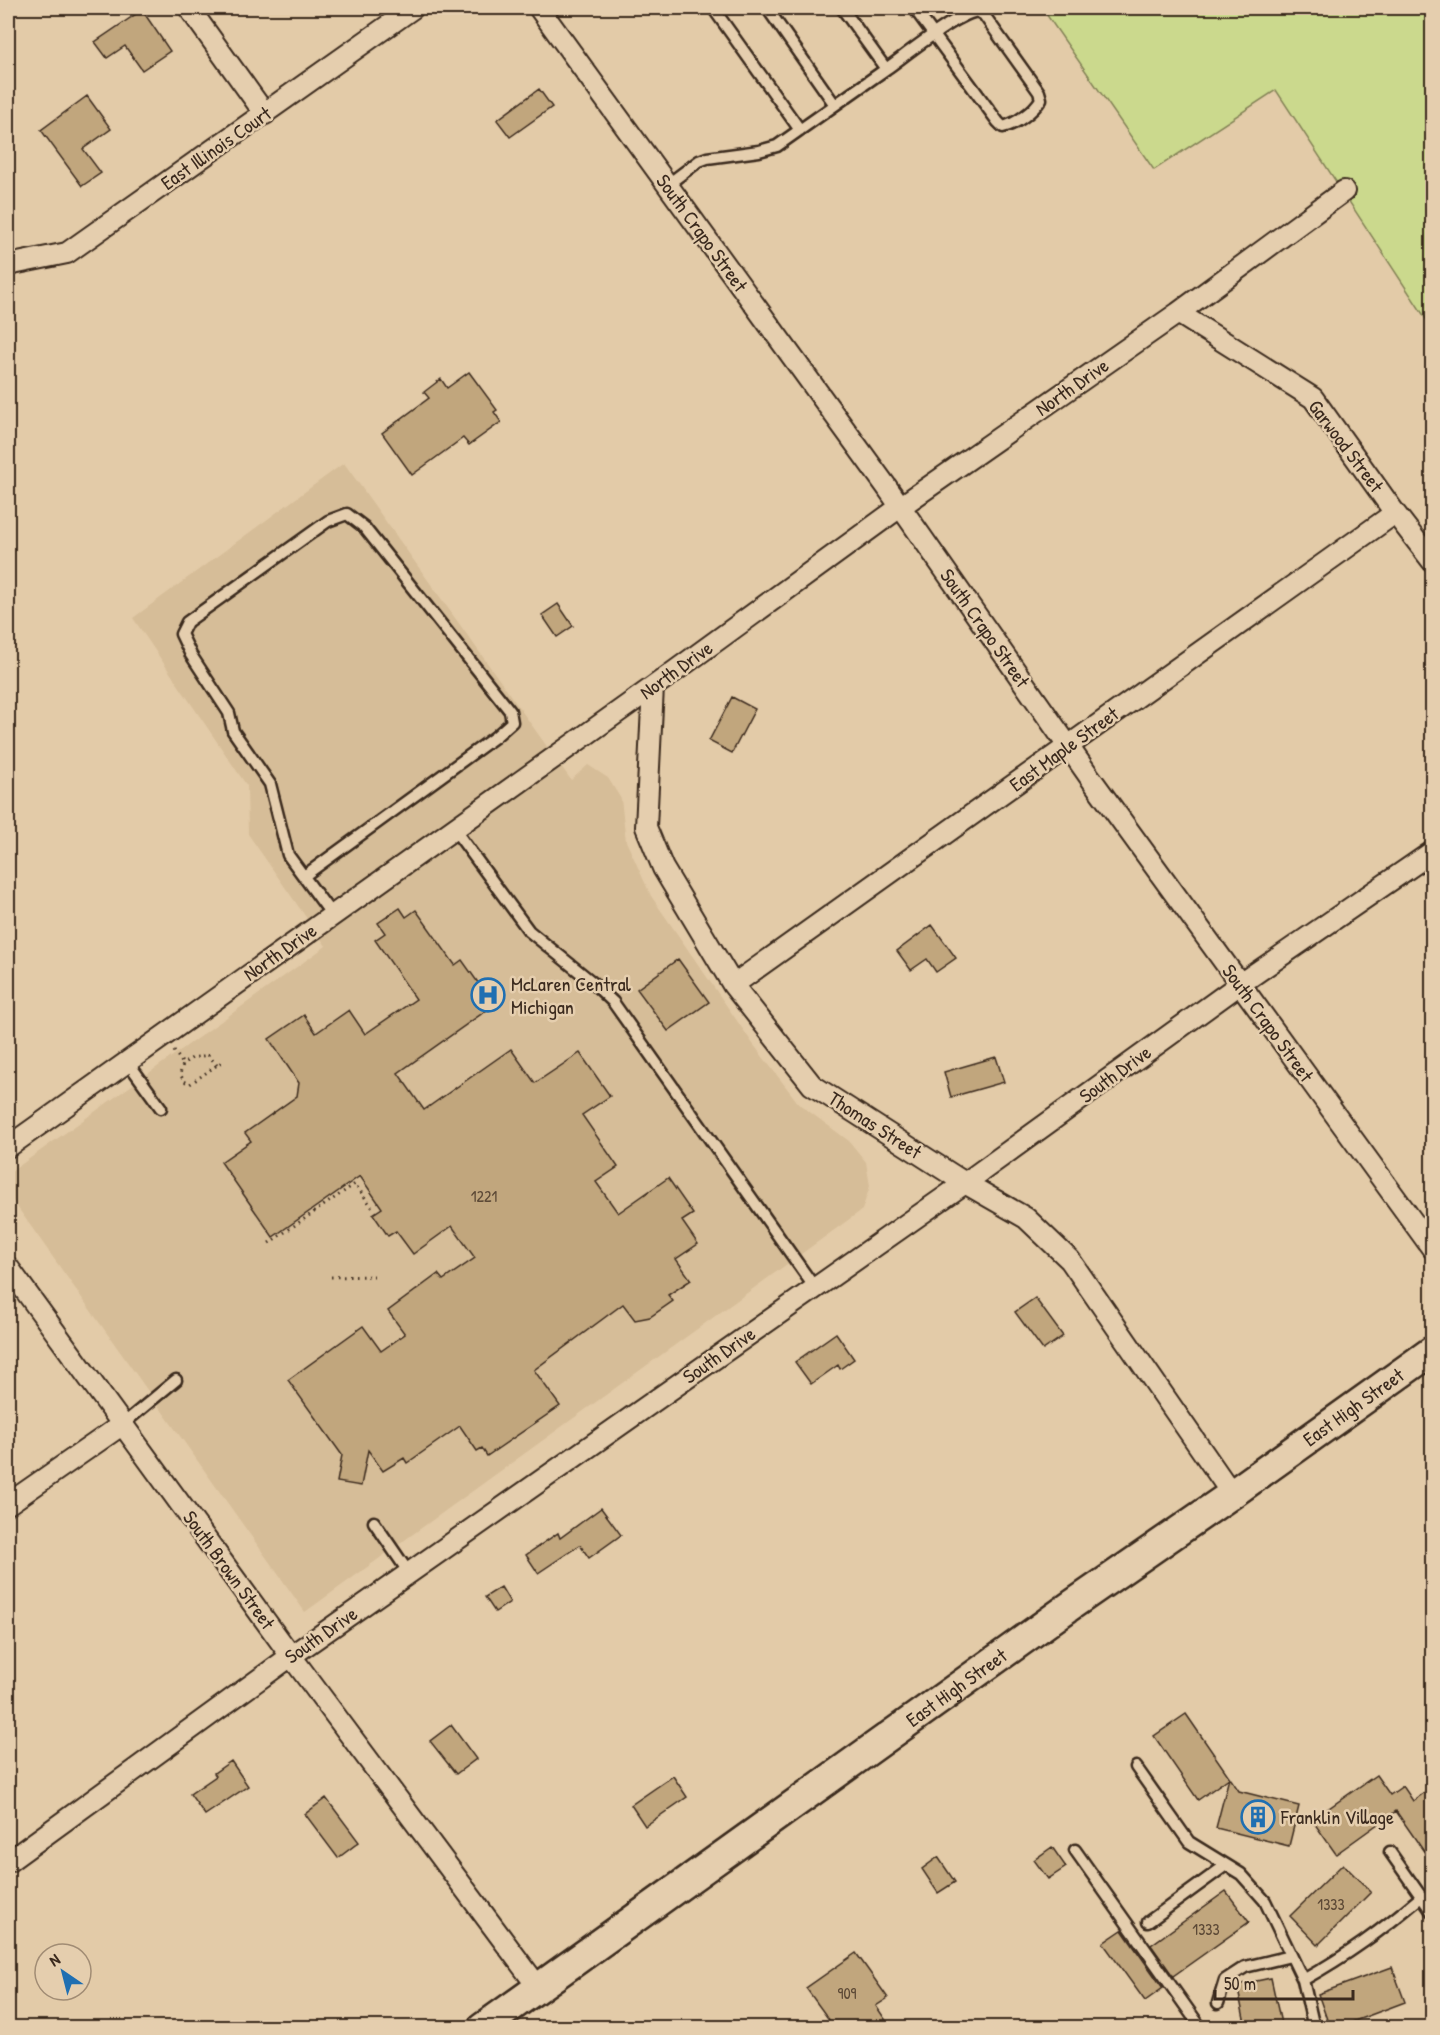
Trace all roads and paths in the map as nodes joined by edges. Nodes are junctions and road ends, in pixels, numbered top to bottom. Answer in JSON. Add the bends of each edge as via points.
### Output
{"nodes":[{"id":1,"x":189,"y":8,"type":"edge"},
{"id":2,"x":414,"y":8,"type":"edge"},
{"id":3,"x":539,"y":8,"type":"edge"},
{"id":4,"x":713,"y":8,"type":"edge"},
{"id":5,"x":767,"y":8,"type":"edge"},
{"id":6,"x":842,"y":8,"type":"edge"},
{"id":7,"x":914,"y":8,"type":"edge"},
{"id":8,"x":934,"y":35,"type":"junction"},
{"id":9,"x":886,"y":69,"type":"junction"},
{"id":10,"x":835,"y":105,"type":"junction"},
{"id":11,"x":265,"y":114,"type":"junction"},
{"id":12,"x":800,"y":130,"type":"junction"},
{"id":13,"x":668,"y":185,"type":"junction"},
{"id":14,"x":1344,"y":191,"type":"dead end"},
{"id":15,"x":8,"y":265,"type":"edge"},
{"id":16,"x":1178,"y":313,"type":"junction"},
{"id":17,"x":900,"y":507,"type":"junction"},
{"id":18,"x":1395,"y":513,"type":"junction"},
{"id":19,"x":1432,"y":561,"type":"edge"},
{"id":20,"x":653,"y":687,"type":"junction"},
{"id":21,"x":1068,"y":746,"type":"junction"},
{"id":22,"x":454,"y":829,"type":"junction"},
{"id":23,"x":1432,"y":852,"type":"edge"},
{"id":24,"x":304,"y":876,"type":"junction"},
{"id":25,"x":332,"y":915,"type":"junction"},
{"id":26,"x":1240,"y":984,"type":"junction"},
{"id":27,"x":733,"y":985,"type":"junction"},
{"id":28,"x":174,"y":1051,"type":"dead end"},
{"id":29,"x":127,"y":1061,"type":"junction"},
{"id":30,"x":223,"y":1061,"type":"dead end"},
{"id":31,"x":183,"y":1064,"type":"junction"},
{"id":32,"x":217,"y":1065,"type":"junction"},
{"id":33,"x":160,"y":1108,"type":"dead end"},
{"id":34,"x":8,"y":1147,"type":"edge"},
{"id":35,"x":965,"y":1183,"type":"junction"},
{"id":36,"x":372,"y":1207,"type":"dead end"},
{"id":37,"x":270,"y":1243,"type":"dead end"},
{"id":38,"x":1432,"y":1248,"type":"edge"},
{"id":39,"x":8,"y":1267,"type":"edge"},
{"id":40,"x":374,"y":1276,"type":"dead end"},
{"id":41,"x":331,"y":1277,"type":"dead end"},
{"id":42,"x":815,"y":1288,"type":"junction"},
{"id":43,"x":1432,"y":1351,"type":"edge"},
{"id":44,"x":176,"y":1380,"type":"dead end"},
{"id":45,"x":123,"y":1424,"type":"junction"},
{"id":46,"x":1232,"y":1494,"type":"junction"},
{"id":47,"x":8,"y":1504,"type":"edge"},
{"id":48,"x":374,"y":1522,"type":"dead end"},
{"id":49,"x":409,"y":1573,"type":"junction"},
{"id":50,"x":291,"y":1656,"type":"junction"},
{"id":51,"x":1136,"y":1767,"type":"dead end"},
{"id":52,"x":1075,"y":1850,"type":"dead end"},
{"id":53,"x":1390,"y":1852,"type":"dead end"},
{"id":54,"x":8,"y":1862,"type":"edge"},
{"id":55,"x":1226,"y":1865,"type":"junction"},
{"id":56,"x":1421,"y":1897,"type":"junction"},
{"id":57,"x":1432,"y":1912,"type":"edge"},
{"id":58,"x":1149,"y":1922,"type":"dead end"},
{"id":59,"x":1291,"y":1956,"type":"junction"},
{"id":60,"x":1303,"y":1980,"type":"junction"},
{"id":61,"x":538,"y":1987,"type":"junction"},
{"id":62,"x":1218,"y":2003,"type":"dead end"},
{"id":63,"x":482,"y":2028,"type":"edge"},
{"id":64,"x":1201,"y":2028,"type":"edge"},
{"id":65,"x":1314,"y":2028,"type":"edge"}],
"edges":[{"from":1,"to":11,"type":"street"},
{"from":2,"to":11,"type":"street","name":"East Illinois Court"},
{"from":3,"to":13,"type":"street","name":"South Crapo Street"},
{"from":4,"to":12,"type":"lane"},
{"from":5,"to":10,"type":"lane"},
{"from":6,"to":9,"type":"lane"},
{"from":7,"to":8,"type":"lane"},
{"from":8,"to":8,"type":"lane","via":[[967,12],[984,15],[1039,92],[1037,106],[1003,127]]},
{"from":8,"to":9,"type":"lane"},
{"from":9,"to":10,"type":"lane"},
{"from":10,"to":12,"type":"lane"},
{"from":11,"to":15,"type":"street","name":"East Illinois Court","via":[[67,254]]},
{"from":12,"to":13,"type":"lane","via":[[777,146],[699,161]]},
{"from":13,"to":17,"type":"street","name":"South Crapo Street"},
{"from":14,"to":16,"type":"street","name":"North Drive"},
{"from":16,"to":17,"type":"street","name":"North Drive"},
{"from":16,"to":18,"type":"street","name":"Garwood Street","via":[[1313,398]]},
{"from":17,"to":20,"type":"street","name":"North Drive"},
{"from":17,"to":21,"type":"street","name":"South Crapo Street"},
{"from":18,"to":19,"type":"street","name":"Garwood Street"},
{"from":18,"to":21,"type":"street","name":"East Maple Street"},
{"from":20,"to":22,"type":"street","name":"North Drive"},
{"from":20,"to":27,"type":"street","name":"Thomas Street","via":[[646,827],[663,868]]},
{"from":21,"to":26,"type":"street","name":"South Crapo Street"},
{"from":21,"to":27,"type":"street","name":"East Maple Street"},
{"from":22,"to":25,"type":"street","name":"North Drive"},
{"from":22,"to":42,"type":"lane","via":[[529,931],[613,1002]]},
{"from":23,"to":26,"type":"street","name":"South Drive"},
{"from":24,"to":24,"type":"lane","via":[[288,855],[270,784],[233,731],[229,713],[181,634],[187,622],[328,521],[347,514],[364,527],[510,711],[512,722]]},
{"from":24,"to":25,"type":"lane"},
{"from":25,"to":29,"type":"street","name":"North Drive"},
{"from":26,"to":35,"type":"street","name":"South Drive"},
{"from":26,"to":38,"type":"street","name":"South Crapo Street"},
{"from":27,"to":35,"type":"street","name":"Thomas Street","via":[[812,1085]]},
{"from":28,"to":31,"type":"path"},
{"from":29,"to":33,"type":"lane"},
{"from":29,"to":34,"type":"street","name":"North Drive"},
{"from":30,"to":32,"type":"path"},
{"from":31,"to":32,"type":"path","via":[[208,1055]]},
{"from":31,"to":32,"type":"path","via":[[180,1074],[190,1084]]},
{"from":35,"to":42,"type":"street","name":"South Drive"},
{"from":35,"to":46,"type":"street","name":"Thomas Street","via":[[1026,1218],[1070,1260]]},
{"from":36,"to":37,"type":"path","via":[[355,1184]]},
{"from":39,"to":45,"type":"street","name":"South Brown Street"},
{"from":40,"to":41,"type":"path"},
{"from":42,"to":49,"type":"street","name":"South Drive"},
{"from":43,"to":46,"type":"street","name":"East High Street"},
{"from":44,"to":45,"type":"lane"},
{"from":45,"to":47,"type":"street"},
{"from":45,"to":50,"type":"street","name":"South Brown Street"},
{"from":46,"to":61,"type":"street","name":"East High Street"},
{"from":48,"to":49,"type":"lane"},
{"from":49,"to":50,"type":"street","name":"South Drive"},
{"from":50,"to":54,"type":"street","name":"South Drive"},
{"from":50,"to":61,"type":"street","name":"South Brown Street"},
{"from":51,"to":55,"type":"lane","via":[[1188,1842]]},
{"from":52,"to":64,"type":"lane"},
{"from":53,"to":56,"type":"lane"},
{"from":55,"to":58,"type":"lane"},
{"from":55,"to":59,"type":"lane","via":[[1241,1874],[1265,1901]]},
{"from":56,"to":57,"type":"lane"},
{"from":56,"to":60,"type":"lane","via":[[1377,1934]]},
{"from":59,"to":60,"type":"lane"},
{"from":59,"to":62,"type":"lane","via":[[1245,1967],[1225,1980]]},
{"from":60,"to":65,"type":"lane"},
{"from":61,"to":63,"type":"street","name":"East High Street"}]}
